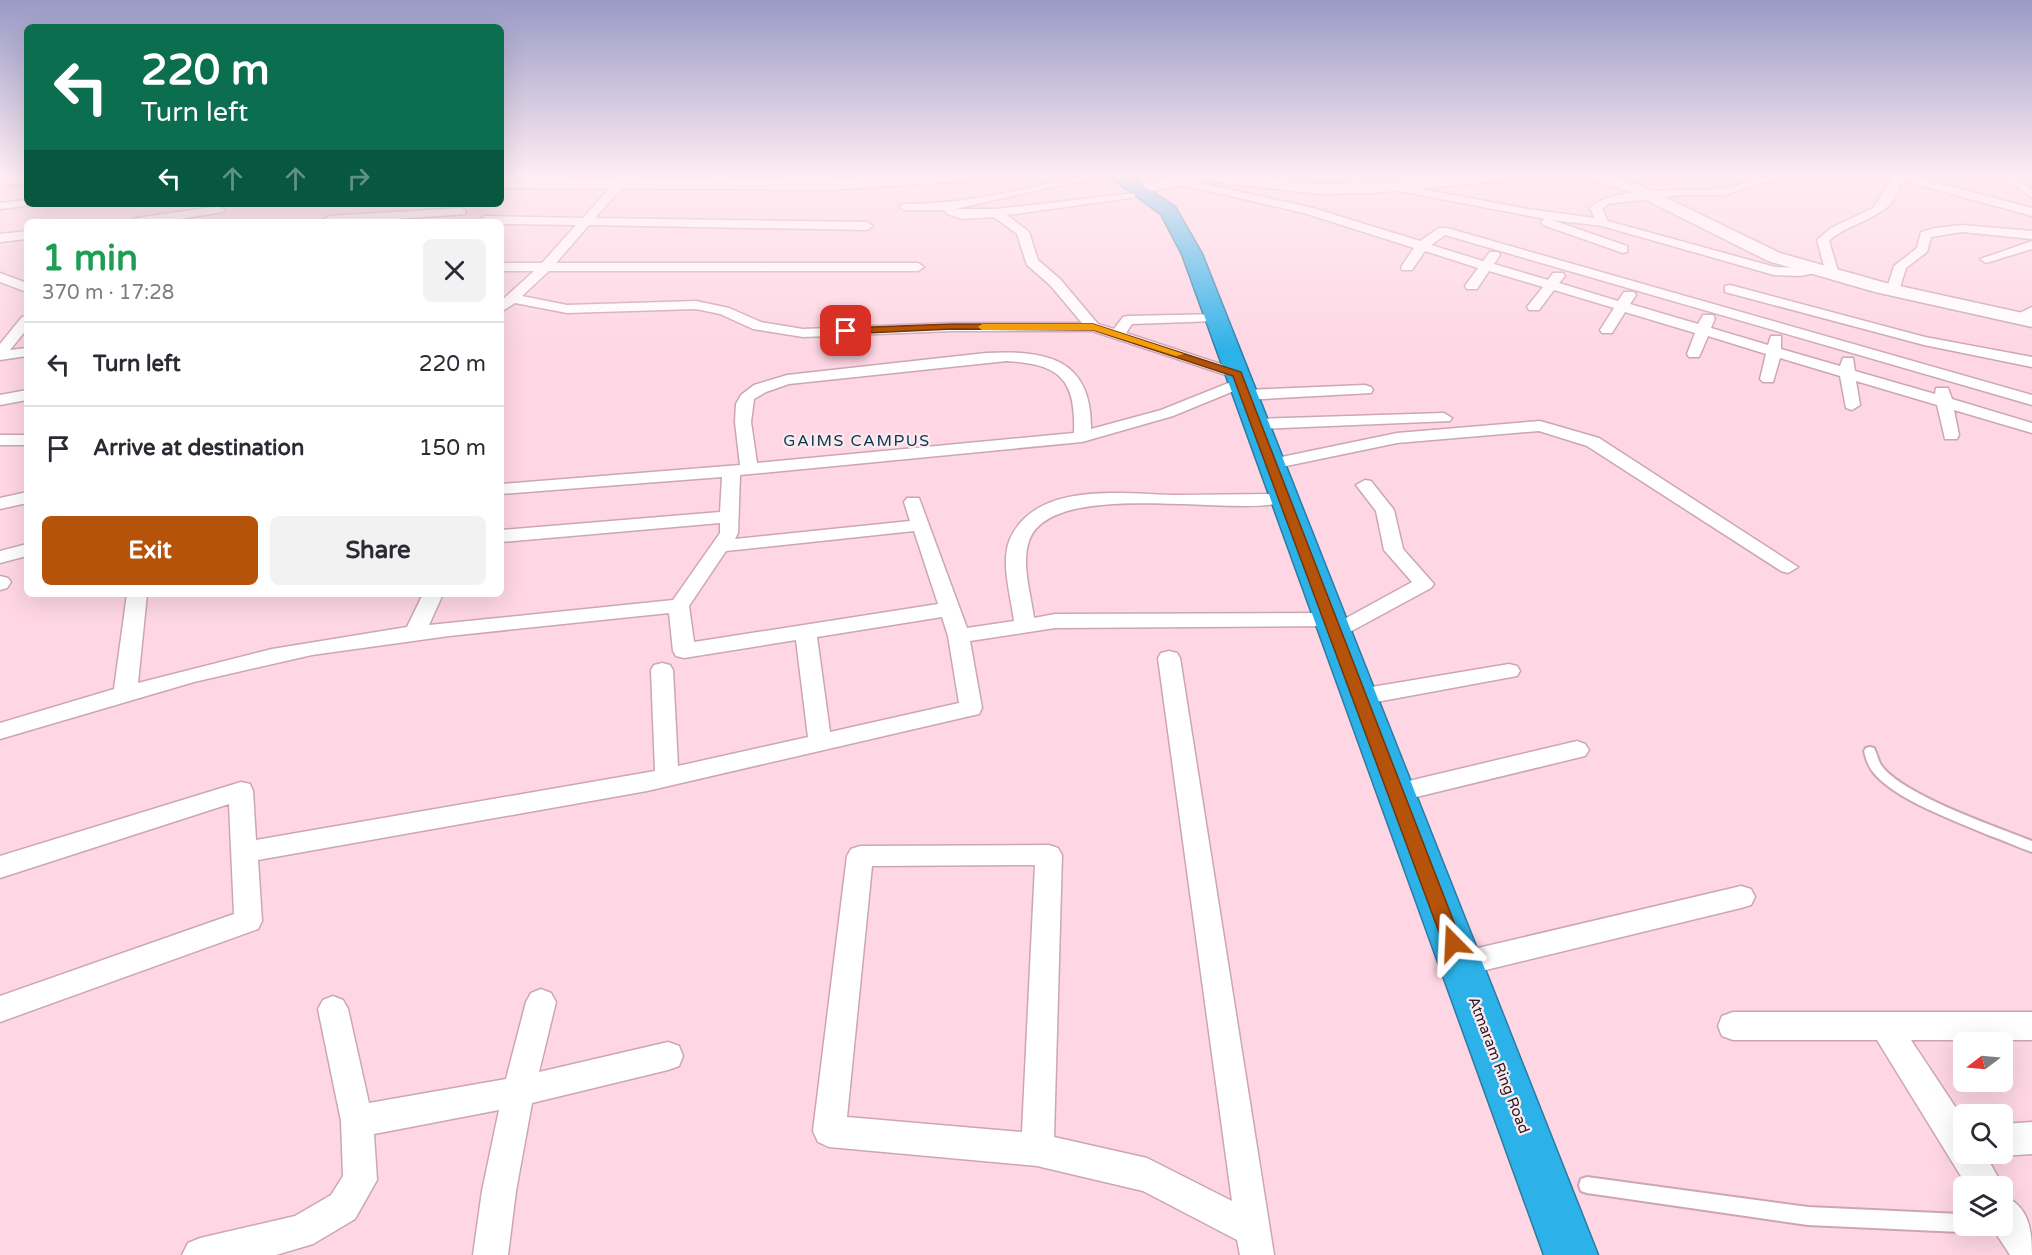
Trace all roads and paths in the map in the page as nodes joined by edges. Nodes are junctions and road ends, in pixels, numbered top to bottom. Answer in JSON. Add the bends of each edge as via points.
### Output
{"nodes":[{"id":1,"x":24,"y":235,"type":"edge"},
{"id":2,"x":573,"y":235,"type":"edge"},
{"id":3,"x":1024,"y":235,"type":"edge"},
{"id":4,"x":1389,"y":235,"type":"edge"},
{"id":5,"x":1438,"y":235,"type":"edge"},
{"id":6,"x":1455,"y":235,"type":"edge"},
{"id":7,"x":1579,"y":235,"type":"edge"},
{"id":8,"x":1644,"y":235,"type":"edge"},
{"id":9,"x":1728,"y":235,"type":"edge"},
{"id":10,"x":1828,"y":235,"type":"edge"},
{"id":11,"x":1926,"y":235,"type":"edge"},
{"id":12,"x":1182,"y":236,"type":"edge"},
{"id":13,"x":0,"y":238,"type":"edge"},
{"id":14,"x":2032,"y":245,"type":"edge"},
{"id":15,"x":1422,"y":246,"type":"junction"},
{"id":16,"x":1498,"y":248,"type":"junction"},
{"id":17,"x":1623,"y":249,"type":"dead end"},
{"id":18,"x":1986,"y":259,"type":"dead end"},
{"id":19,"x":1486,"y":266,"type":"junction"},
{"id":20,"x":1564,"y":266,"type":"junction"},
{"id":21,"x":504,"y":267,"type":"edge"},
{"id":22,"x":546,"y":267,"type":"junction"},
{"id":23,"x":918,"y":267,"type":"dead end"},
{"id":24,"x":1407,"y":267,"type":"dead end"},
{"id":25,"x":1816,"y":272,"type":"junction"},
{"id":26,"x":0,"y":278,"type":"edge"},
{"id":27,"x":1551,"y":285,"type":"junction"},
{"id":28,"x":1472,"y":286,"type":"dead end"},
{"id":29,"x":24,"y":287,"type":"edge"},
{"id":30,"x":1635,"y":287,"type":"junction"},
{"id":31,"x":1730,"y":290,"type":"junction"},
{"id":32,"x":1893,"y":291,"type":"junction"},
{"id":33,"x":512,"y":298,"type":"junction"},
{"id":34,"x":504,"y":305,"type":"edge"},
{"id":35,"x":1621,"y":306,"type":"junction"},
{"id":36,"x":1534,"y":307,"type":"dead end"},
{"id":37,"x":1711,"y":310,"type":"junction"},
{"id":38,"x":2027,"y":317,"type":"edge"},
{"id":39,"x":1216,"y":318,"type":"junction"},
{"id":40,"x":23,"y":326,"type":"edge"},
{"id":41,"x":1093,"y":327,"type":"junction"},
{"id":42,"x":1777,"y":327,"type":"junction"},
{"id":43,"x":1607,"y":330,"type":"dead end"},
{"id":44,"x":1704,"y":330,"type":"junction"},
{"id":45,"x":0,"y":332,"type":"edge"},
{"id":46,"x":1118,"y":334,"type":"junction"},
{"id":47,"x":1850,"y":348,"type":"junction"},
{"id":48,"x":1774,"y":351,"type":"junction"},
{"id":49,"x":24,"y":352,"type":"edge"},
{"id":50,"x":0,"y":354,"type":"edge"},
{"id":51,"x":1694,"y":354,"type":"dead end"},
{"id":52,"x":2032,"y":362,"type":"edge"},
{"id":53,"x":1847,"y":373,"type":"junction"},
{"id":54,"x":1940,"y":374,"type":"junction"},
{"id":55,"x":1768,"y":379,"type":"dead end"},
{"id":56,"x":1365,"y":390,"type":"dead end"},
{"id":57,"x":1245,"y":394,"type":"junction"},
{"id":58,"x":24,"y":396,"type":"edge"},
{"id":59,"x":0,"y":400,"type":"edge"},
{"id":60,"x":2032,"y":400,"type":"edge"},
{"id":61,"x":1943,"y":402,"type":"junction"},
{"id":62,"x":1852,"y":405,"type":"dead end"},
{"id":63,"x":1444,"y":418,"type":"dead end"},
{"id":64,"x":2032,"y":428,"type":"edge"},
{"id":65,"x":1951,"y":435,"type":"dead end"},
{"id":66,"x":1082,"y":437,"type":"junction"},
{"id":67,"x":0,"y":440,"type":"edge"},
{"id":68,"x":24,"y":440,"type":"edge"},
{"id":69,"x":740,"y":470,"type":"junction"},
{"id":70,"x":1273,"y":482,"type":"junction"},
{"id":71,"x":1365,"y":485,"type":"dead end"},
{"id":72,"x":504,"y":489,"type":"edge"},
{"id":73,"x":24,"y":498,"type":"edge"},
{"id":74,"x":913,"y":502,"type":"dead end"},
{"id":75,"x":0,"y":504,"type":"edge"},
{"id":76,"x":730,"y":517,"type":"junction"},
{"id":77,"x":921,"y":525,"type":"junction"},
{"id":78,"x":504,"y":536,"type":"edge"},
{"id":79,"x":720,"y":546,"type":"junction"},
{"id":80,"x":24,"y":551,"type":"edge"},
{"id":81,"x":0,"y":557,"type":"edge"},
{"id":82,"x":1788,"y":567,"type":"dead end"},
{"id":83,"x":137,"y":597,"type":"edge"},
{"id":84,"x":432,"y":597,"type":"edge"},
{"id":85,"x":679,"y":606,"type":"junction"},
{"id":86,"x":950,"y":609,"type":"junction"},
{"id":87,"x":1025,"y":625,"type":"junction"},
{"id":88,"x":1333,"y":626,"type":"junction"},
{"id":89,"x":806,"y":632,"type":"junction"},
{"id":90,"x":414,"y":635,"type":"junction"},
{"id":91,"x":959,"y":636,"type":"junction"},
{"id":92,"x":1169,"y":658,"type":"dead end"},
{"id":93,"x":662,"y":670,"type":"dead end"},
{"id":94,"x":1509,"y":671,"type":"dead end"},
{"id":95,"x":125,"y":695,"type":"junction"},
{"id":96,"x":1360,"y":697,"type":"junction"},
{"id":97,"x":0,"y":731,"type":"edge"},
{"id":98,"x":820,"y":742,"type":"junction"},
{"id":99,"x":1576,"y":750,"type":"dead end"},
{"id":100,"x":1870,"y":751,"type":"dead end"},
{"id":101,"x":667,"y":778,"type":"junction"},
{"id":102,"x":1396,"y":793,"type":"junction"},
{"id":103,"x":2032,"y":847,"type":"edge"},
{"id":104,"x":246,"y":852,"type":"junction"},
{"id":105,"x":0,"y":867,"type":"edge"},
{"id":106,"x":1741,"y":897,"type":"dead end"},
{"id":107,"x":1461,"y":964,"type":"junction"},
{"id":108,"x":541,"y":1002,"type":"dead end"},
{"id":109,"x":0,"y":1009,"type":"edge"},
{"id":110,"x":333,"y":1009,"type":"dead end"},
{"id":111,"x":1732,"y":1026,"type":"dead end"},
{"id":112,"x":1885,"y":1026,"type":"junction"},
{"id":113,"x":2032,"y":1026,"type":"edge"},
{"id":114,"x":668,"y":1056,"type":"dead end"},
{"id":115,"x":517,"y":1092,"type":"junction"},
{"id":116,"x":357,"y":1120,"type":"junction"},
{"id":117,"x":1953,"y":1131,"type":"edge"},
{"id":118,"x":2032,"y":1138,"type":"edge"},
{"id":119,"x":2013,"y":1139,"type":"edge"},
{"id":120,"x":1037,"y":1150,"type":"junction"},
{"id":121,"x":1587,"y":1185,"type":"dead end"},
{"id":122,"x":1953,"y":1223,"type":"edge"},
{"id":123,"x":2013,"y":1229,"type":"edge"},
{"id":124,"x":1255,"y":1243,"type":"edge"},
{"id":125,"x":206,"y":1254,"type":"edge"},
{"id":126,"x":491,"y":1255,"type":"edge"},
{"id":127,"x":1571,"y":1255,"type":"edge"},
{"id":128,"x":2030,"y":1255,"type":"edge"}],
"edges":[{"from":1,"to":13,"type":"street"},
{"from":2,"to":22,"type":"street"},
{"from":3,"to":41,"type":"street","via":[[1032,262],[1055,282]]},
{"from":4,"to":15,"type":"street"},
{"from":5,"to":15,"type":"street"},
{"from":6,"to":16,"type":"street"},
{"from":7,"to":17,"type":"street"},
{"from":8,"to":25,"type":"street","via":[[1774,271]]},
{"from":9,"to":25,"type":"main road"},
{"from":10,"to":25,"type":"street","via":[[1823,240]]},
{"from":11,"to":32,"type":"street","via":[[1923,249],[1900,266]]},
{"from":12,"to":39,"type":"highway","name":"Atmaram Ring Road"},
{"from":14,"to":18,"type":"street"},
{"from":15,"to":19,"type":"street"},
{"from":15,"to":24,"type":"street"},
{"from":16,"to":19,"type":"street"},
{"from":16,"to":20,"type":"street"},
{"from":19,"to":27,"type":"street"},
{"from":19,"to":28,"type":"street"},
{"from":20,"to":27,"type":"street"},
{"from":20,"to":30,"type":"street"},
{"from":21,"to":22,"type":"street"},
{"from":22,"to":23,"type":"street"},
{"from":22,"to":33,"type":"street"},
{"from":25,"to":31,"type":"street"},
{"from":25,"to":32,"type":"main road"},
{"from":26,"to":29,"type":"street"},
{"from":27,"to":35,"type":"street"},
{"from":27,"to":36,"type":"street"},
{"from":30,"to":35,"type":"street"},
{"from":30,"to":37,"type":"street"},
{"from":31,"to":37,"type":"street"},
{"from":31,"to":52,"type":"street","via":[[1924,341]]},
{"from":32,"to":38,"type":"main road"},
{"from":33,"to":34,"type":"street"},
{"from":33,"to":41,"type":"street","via":[[567,309],[696,305],[724,311],[758,326],[803,333]]},
{"from":35,"to":43,"type":"street"},
{"from":35,"to":44,"type":"street"},
{"from":37,"to":42,"type":"street"},
{"from":37,"to":44,"type":"street"},
{"from":39,"to":46,"type":"street","via":[[1128,320]]},
{"from":39,"to":57,"type":"highway","name":"Atmaram Ring Road"},
{"from":40,"to":45,"type":"street"},
{"from":40,"to":50,"type":"street"},
{"from":41,"to":46,"type":"street"},
{"from":42,"to":47,"type":"street"},
{"from":42,"to":48,"type":"street"},
{"from":44,"to":48,"type":"street"},
{"from":44,"to":51,"type":"street"},
{"from":46,"to":57,"type":"street"},
{"from":47,"to":53,"type":"street"},
{"from":47,"to":54,"type":"street"},
{"from":48,"to":53,"type":"street"},
{"from":48,"to":55,"type":"street"},
{"from":49,"to":50,"type":"street"},
{"from":53,"to":61,"type":"street"},
{"from":53,"to":62,"type":"street"},
{"from":54,"to":60,"type":"street"},
{"from":54,"to":61,"type":"street"},
{"from":56,"to":57,"type":"street"},
{"from":57,"to":63,"type":"street"},
{"from":57,"to":66,"type":"street"},
{"from":57,"to":70,"type":"highway","name":"Atmaram Ring Road"},
{"from":58,"to":59,"type":"street"},
{"from":61,"to":64,"type":"street"},
{"from":61,"to":65,"type":"street"},
{"from":66,"to":69,"type":"street"},
{"from":66,"to":69,"type":"street","via":[[1083,398],[1059,367],[1036,360],[977,358],[787,380],[757,390],[748,397],[743,410]]},
{"from":67,"to":68,"type":"street"},
{"from":69,"to":72,"type":"street"},
{"from":69,"to":76,"type":"street"},
{"from":70,"to":82,"type":"street","via":[[1397,438],[1540,426],[1593,442]]},
{"from":70,"to":87,"type":"street","via":[[1081,501],[1049,511],[1030,524],[1019,539],[1017,562]]},
{"from":70,"to":88,"type":"highway","name":"Atmaram Ring Road"},
{"from":71,"to":88,"type":"street","via":[[1385,510],[1394,550],[1424,584]]},
{"from":73,"to":75,"type":"street"},
{"from":74,"to":77,"type":"street"},
{"from":76,"to":78,"type":"street"},
{"from":76,"to":79,"type":"street","via":[[729,533]]},
{"from":77,"to":79,"type":"street"},
{"from":77,"to":86,"type":"street"},
{"from":79,"to":85,"type":"street"},
{"from":80,"to":81,"type":"street"},
{"from":83,"to":95,"type":"street"},
{"from":84,"to":90,"type":"street"},
{"from":85,"to":89,"type":"street","via":[[684,651]]},
{"from":85,"to":90,"type":"street"},
{"from":86,"to":89,"type":"street"},
{"from":86,"to":91,"type":"street"},
{"from":87,"to":88,"type":"street","via":[[1055,621]]},
{"from":87,"to":91,"type":"street"},
{"from":88,"to":96,"type":"highway","name":"Atmaram Ring Road"},
{"from":89,"to":98,"type":"street"},
{"from":90,"to":95,"type":"street","via":[[312,648]]},
{"from":91,"to":98,"type":"street","via":[[971,708]]},
{"from":92,"to":124,"type":"street"},
{"from":93,"to":101,"type":"street"},
{"from":94,"to":96,"type":"street"},
{"from":95,"to":97,"type":"street"},
{"from":96,"to":102,"type":"highway","name":"Atmaram Ring Road"},
{"from":98,"to":101,"type":"street"},
{"from":99,"to":102,"type":"street"},
{"from":100,"to":103,"type":"lane","via":[[1880,772],[1919,798]]},
{"from":101,"to":104,"type":"street"},
{"from":102,"to":107,"type":"highway","name":"Atmaram Ring Road"},
{"from":104,"to":105,"type":"street","via":[[241,791]]},
{"from":104,"to":109,"type":"street","via":[[248,921]]},
{"from":106,"to":107,"type":"street"},
{"from":107,"to":127,"type":"highway","name":"Atmaram Ring Road"},
{"from":108,"to":115,"type":"street"},
{"from":110,"to":116,"type":"street"},
{"from":111,"to":112,"type":"street"},
{"from":112,"to":113,"type":"street"},
{"from":112,"to":117,"type":"street"},
{"from":114,"to":115,"type":"street"},
{"from":115,"to":116,"type":"street"},
{"from":115,"to":126,"type":"street"},
{"from":116,"to":125,"type":"street","via":[[360,1180],[344,1207],[301,1232]]},
{"from":118,"to":119,"type":"street"},
{"from":120,"to":120,"type":"street","via":[[1049,855],[861,856],[829,1131]]},
{"from":120,"to":124,"type":"street","via":[[1147,1175]]},
{"from":121,"to":122,"type":"lane","via":[[1808,1216]]},
{"from":123,"to":128,"type":"street"}]}
